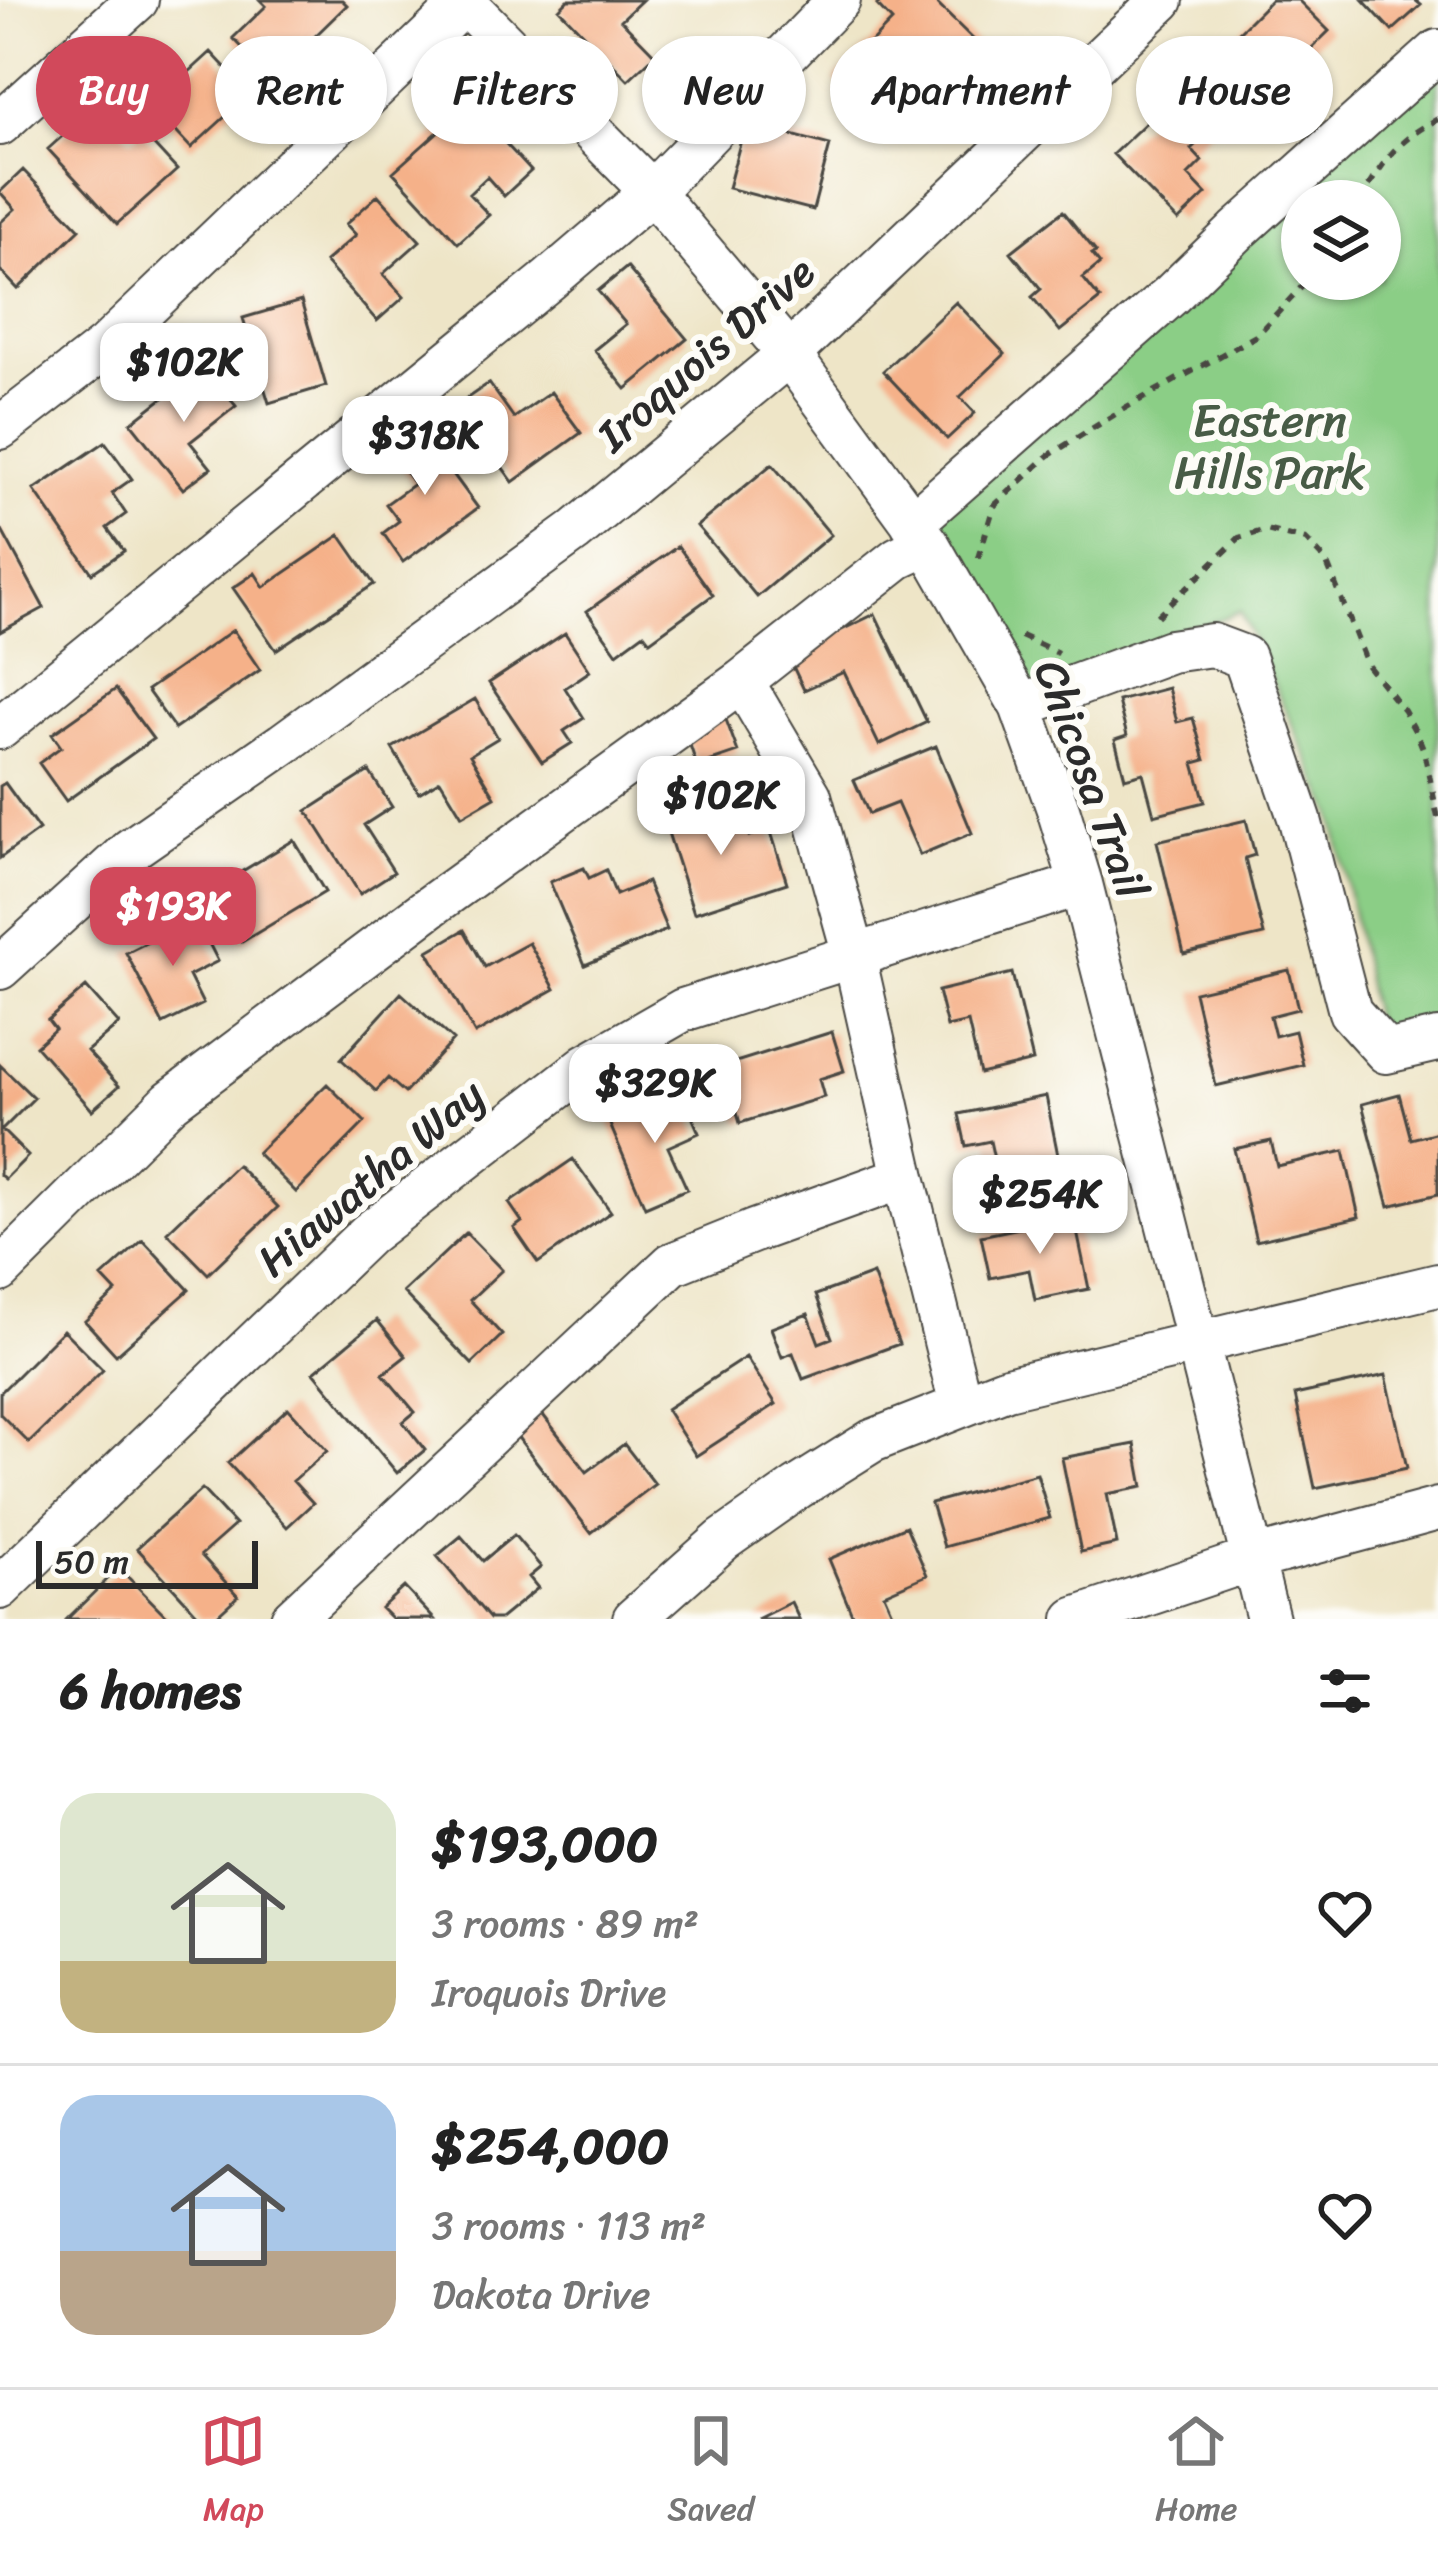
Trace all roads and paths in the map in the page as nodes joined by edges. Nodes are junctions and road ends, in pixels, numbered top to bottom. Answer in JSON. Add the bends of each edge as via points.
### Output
{"nodes":[{"id":1,"x":136,"y":0,"type":"edge"},
{"id":2,"x":839,"y":0,"type":"edge"},
{"id":3,"x":1162,"y":0,"type":"edge"},
{"id":4,"x":465,"y":1,"type":"edge"},
{"id":5,"x":1438,"y":51,"type":"edge"},
{"id":6,"x":1438,"y":119,"type":"edge"},
{"id":7,"x":0,"y":124,"type":"edge"},
{"id":8,"x":1373,"y":180,"type":"edge"},
{"id":9,"x":652,"y":192,"type":"junction"},
{"id":10,"x":1289,"y":300,"type":"edge"},
{"id":11,"x":789,"y":354,"type":"junction"},
{"id":12,"x":0,"y":428,"type":"edge"},
{"id":13,"x":920,"y":533,"type":"junction"},
{"id":14,"x":973,"y":573,"type":"dead end"},
{"id":15,"x":1147,"y":625,"type":"dead end"},
{"id":16,"x":1019,"y":636,"type":"dead end"},
{"id":17,"x":1060,"y":654,"type":"dead end"},
{"id":18,"x":742,"y":681,"type":"junction"},
{"id":19,"x":1022,"y":706,"type":"junction"},
{"id":20,"x":0,"y":728,"type":"edge"},
{"id":21,"x":1438,"y":818,"type":"edge"},
{"id":22,"x":1081,"y":884,"type":"junction"},
{"id":23,"x":854,"y":956,"type":"junction"},
{"id":24,"x":0,"y":968,"type":"edge"},
{"id":25,"x":1438,"y":1040,"type":"edge"},
{"id":26,"x":904,"y":1178,"type":"junction"},
{"id":27,"x":0,"y":1271,"type":"edge"},
{"id":28,"x":1438,"y":1285,"type":"edge"},
{"id":29,"x":1199,"y":1344,"type":"junction"},
{"id":30,"x":961,"y":1406,"type":"junction"},
{"id":31,"x":1438,"y":1509,"type":"edge"},
{"id":32,"x":1253,"y":1559,"type":"junction"},
{"id":33,"x":0,"y":1588,"type":"edge"},
{"id":34,"x":292,"y":1619,"type":"edge"},
{"id":35,"x":634,"y":1619,"type":"edge"},
{"id":36,"x":1075,"y":1619,"type":"edge"},
{"id":37,"x":1268,"y":1619,"type":"edge"}],
"edges":[{"from":1,"to":7,"type":"street"},
{"from":2,"to":9,"type":"street"},
{"from":3,"to":11,"type":"street","name":"Iroquois Drive"},
{"from":4,"to":9,"type":"street","name":"Chicosa Trail"},
{"from":4,"to":12,"type":"street","via":[[105,347]]},
{"from":5,"to":13,"type":"street"},
{"from":6,"to":8,"type":"path","via":[[1394,149]]},
{"from":9,"to":11,"type":"street","name":"Chicosa Trail"},
{"from":9,"to":20,"type":"street"},
{"from":10,"to":14,"type":"path","via":[[1256,336],[1048,456],[994,506]]},
{"from":11,"to":13,"type":"street","name":"Chicosa Trail"},
{"from":11,"to":24,"type":"street","name":"Iroquois Drive","via":[[574,532],[130,850]]},
{"from":13,"to":18,"type":"street"},
{"from":13,"to":19,"type":"street","name":"Chicosa Trail"},
{"from":15,"to":21,"type":"path","via":[[1239,538],[1266,530],[1306,540],[1326,561],[1368,666],[1418,736]]},
{"from":16,"to":17,"type":"path"},
{"from":18,"to":23,"type":"street","via":[[810,796]]},
{"from":18,"to":27,"type":"street","via":[[171,1101]]},
{"from":19,"to":22,"type":"street","name":"Chicosa Trail"},
{"from":19,"to":25,"type":"street","via":[[1170,651],[1213,646],[1244,657],[1300,820],[1350,1012],[1386,1052]]},
{"from":22,"to":23,"type":"street","name":"Hiawatha Way"},
{"from":22,"to":29,"type":"street","name":"Chicosa Trail"},
{"from":23,"to":26,"type":"street"},
{"from":23,"to":33,"type":"street","name":"Hiawatha Way","via":[[683,1010],[587,1066],[368,1234]]},
{"from":26,"to":30,"type":"street"},
{"from":26,"to":34,"type":"street","via":[[671,1264]]},
{"from":28,"to":29,"type":"street"},
{"from":29,"to":30,"type":"street"},
{"from":29,"to":32,"type":"street","name":"Chicosa Trail"},
{"from":30,"to":35,"type":"street","via":[[872,1441],[797,1488]]},
{"from":31,"to":32,"type":"street"},
{"from":32,"to":36,"type":"street"},
{"from":32,"to":37,"type":"street","name":"Chicosa Trail"}]}
